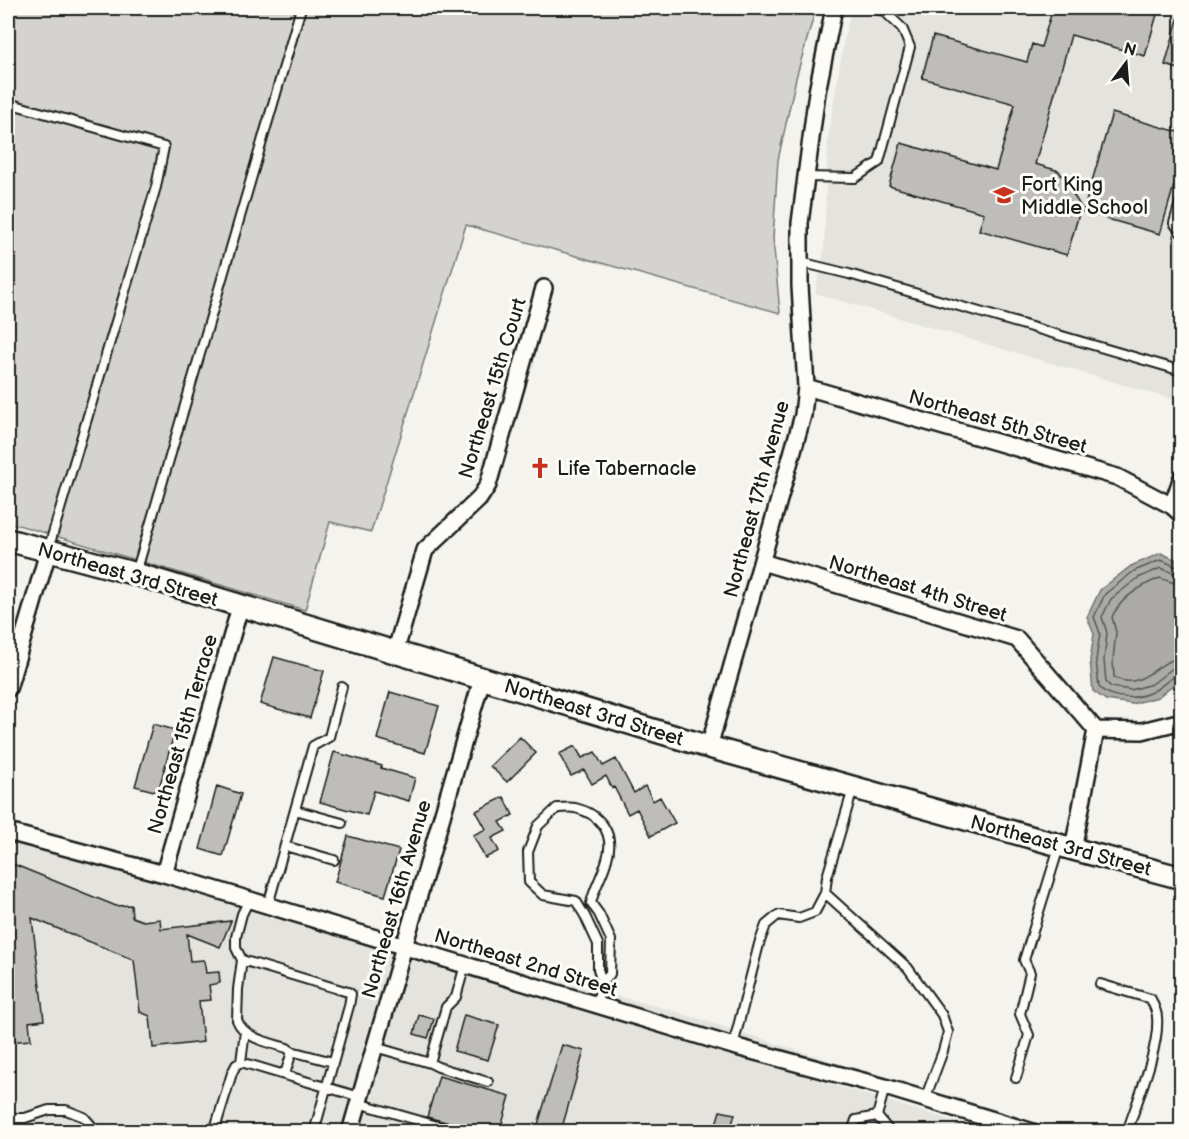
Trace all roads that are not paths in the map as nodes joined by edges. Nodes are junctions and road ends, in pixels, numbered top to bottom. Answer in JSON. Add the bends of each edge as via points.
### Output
{"nodes":[{"id":1,"x":301,"y":8,"type":"edge"},
{"id":2,"x":834,"y":8,"type":"edge"},
{"id":3,"x":872,"y":8,"type":"edge"},
{"id":4,"x":8,"y":103,"type":"edge"},
{"id":5,"x":806,"y":177,"type":"junction"},
{"id":6,"x":1182,"y":196,"type":"edge"},
{"id":7,"x":1182,"y":234,"type":"edge"},
{"id":8,"x":800,"y":261,"type":"junction"},
{"id":9,"x":544,"y":288,"type":"dead end"},
{"id":10,"x":1182,"y":371,"type":"edge"},
{"id":11,"x":806,"y":387,"type":"junction"},
{"id":12,"x":1182,"y":477,"type":"edge"},
{"id":13,"x":1177,"y":511,"type":"edge"},
{"id":14,"x":8,"y":540,"type":"edge"},
{"id":15,"x":48,"y":552,"type":"junction"},
{"id":16,"x":762,"y":562,"type":"junction"},
{"id":17,"x":136,"y":574,"type":"junction"},
{"id":18,"x":240,"y":607,"type":"junction"},
{"id":19,"x":395,"y":653,"type":"junction"},
{"id":20,"x":10,"y":669,"type":"edge"},
{"id":21,"x":482,"y":679,"type":"junction"},
{"id":22,"x":342,"y":687,"type":"dead end"},
{"id":23,"x":8,"y":689,"type":"edge"},
{"id":24,"x":1182,"y":721,"type":"edge"},
{"id":25,"x":1096,"y":730,"type":"junction"},
{"id":26,"x":709,"y":747,"type":"junction"},
{"id":27,"x":854,"y":787,"type":"junction"},
{"id":28,"x":295,"y":810,"type":"junction"},
{"id":29,"x":342,"y":823,"type":"dead end"},
{"id":30,"x":8,"y":832,"type":"edge"},
{"id":31,"x":285,"y":846,"type":"junction"},
{"id":32,"x":1066,"y":847,"type":"junction"},
{"id":33,"x":334,"y":860,"type":"dead end"},
{"id":34,"x":164,"y":874,"type":"junction"},
{"id":35,"x":1182,"y":878,"type":"edge"},
{"id":36,"x":825,"y":893,"type":"junction"},
{"id":37,"x":249,"y":900,"type":"junction"},
{"id":38,"x":268,"y":905,"type":"junction"},
{"id":39,"x":404,"y":947,"type":"junction"},
{"id":40,"x":242,"y":960,"type":"junction"},
{"id":41,"x":465,"y":965,"type":"junction"},
{"id":42,"x":602,"y":983,"type":"junction"},
{"id":43,"x":1100,"y":984,"type":"dead end"},
{"id":44,"x":596,"y":1005,"type":"junction"},
{"id":45,"x":245,"y":1031,"type":"junction"},
{"id":46,"x":733,"y":1046,"type":"junction"},
{"id":47,"x":375,"y":1047,"type":"junction"},
{"id":48,"x":291,"y":1051,"type":"junction"},
{"id":49,"x":241,"y":1062,"type":"junction"},
{"id":50,"x":333,"y":1062,"type":"junction"},
{"id":51,"x":430,"y":1063,"type":"junction"},
{"id":52,"x":281,"y":1074,"type":"junction"},
{"id":53,"x":1016,"y":1078,"type":"dead end"},
{"id":54,"x":488,"y":1082,"type":"dead end"},
{"id":55,"x":326,"y":1087,"type":"junction"},
{"id":56,"x":885,"y":1087,"type":"junction"},
{"id":57,"x":925,"y":1099,"type":"junction"},
{"id":58,"x":359,"y":1100,"type":"junction"},
{"id":59,"x":8,"y":1115,"type":"edge"},
{"id":60,"x":877,"y":1116,"type":"junction"},
{"id":61,"x":97,"y":1131,"type":"edge"},
{"id":62,"x":214,"y":1131,"type":"edge"},
{"id":63,"x":314,"y":1131,"type":"edge"},
{"id":64,"x":350,"y":1131,"type":"edge"},
{"id":65,"x":449,"y":1131,"type":"edge"},
{"id":66,"x":852,"y":1131,"type":"edge"},
{"id":67,"x":890,"y":1131,"type":"edge"},
{"id":68,"x":1033,"y":1131,"type":"edge"},
{"id":69,"x":1127,"y":1131,"type":"edge"}],
"edges":[{"from":1,"to":17,"type":"lane"},
{"from":2,"to":5,"type":"street","name":"Northeast 17th Avenue","via":[[817,92]]},
{"from":3,"to":5,"type":"lane","via":[[884,11],[902,28],[910,47],[879,162],[855,178]]},
{"from":4,"to":15,"type":"lane","via":[[164,147],[156,187]]},
{"from":5,"to":8,"type":"street","name":"Northeast 17th Avenue"},
{"from":6,"to":7,"type":"lane","via":[[1174,223]]},
{"from":8,"to":10,"type":"lane"},
{"from":8,"to":11,"type":"street","name":"Northeast 17th Avenue"},
{"from":9,"to":19,"type":"street","name":"Northeast 15th Court","via":[[488,485],[425,550]]},
{"from":11,"to":13,"type":"street","name":"Northeast 5th Street","via":[[1117,477]]},
{"from":11,"to":16,"type":"street","name":"Northeast 17th Avenue","via":[[803,415]]},
{"from":12,"to":13,"type":"street"},
{"from":14,"to":15,"type":"street","name":"Northeast 3rd Street"},
{"from":15,"to":17,"type":"street","name":"Northeast 3rd Street"},
{"from":15,"to":20,"type":"street"},
{"from":16,"to":25,"type":"street","name":"Northeast 4th Street","via":[[1017,639]]},
{"from":16,"to":26,"type":"street","name":"Northeast 17th Avenue"},
{"from":17,"to":18,"type":"street","name":"Northeast 3rd Street"},
{"from":18,"to":19,"type":"street","name":"Northeast 3rd Street"},
{"from":18,"to":34,"type":"street","name":"Northeast 15th Terrace"},
{"from":19,"to":21,"type":"street","name":"Northeast 3rd Street"},
{"from":20,"to":23,"type":"street"},
{"from":21,"to":26,"type":"street","name":"Northeast 3rd Street"},
{"from":21,"to":39,"type":"street","name":"Northeast 16th Avenue"},
{"from":22,"to":28,"type":"lane","via":[[329,737],[313,746]]},
{"from":24,"to":25,"type":"street","via":[[1142,732]]},
{"from":25,"to":32,"type":"street"},
{"from":26,"to":27,"type":"street","name":"Northeast 3rd Street"},
{"from":27,"to":32,"type":"street","name":"Northeast 3rd Street"},
{"from":27,"to":36,"type":"lane"},
{"from":28,"to":29,"type":"lane"},
{"from":28,"to":31,"type":"lane"},
{"from":30,"to":34,"type":"street","name":"Northeast 2nd Street"},
{"from":31,"to":33,"type":"lane"},
{"from":31,"to":38,"type":"lane"},
{"from":32,"to":35,"type":"street","name":"Northeast 3rd Street"},
{"from":32,"to":53,"type":"lane","via":[[1024,960],[1030,973],[1020,1014],[1029,1035]]},
{"from":34,"to":37,"type":"street","name":"Northeast 2nd Street"},
{"from":36,"to":46,"type":"lane","via":[[815,912],[799,918],[778,915],[766,925]]},
{"from":36,"to":57,"type":"lane","via":[[908,968],[942,1015],[948,1032]]},
{"from":37,"to":38,"type":"street","name":"Northeast 2nd Street"},
{"from":37,"to":40,"type":"lane","via":[[236,937]]},
{"from":38,"to":39,"type":"street","name":"Northeast 2nd Street"},
{"from":39,"to":41,"type":"street","name":"Northeast 2nd Street"},
{"from":39,"to":47,"type":"street","name":"Northeast 16th Avenue"},
{"from":40,"to":45,"type":"lane","via":[[237,1020]]},
{"from":40,"to":50,"type":"lane","via":[[351,994]]},
{"from":41,"to":44,"type":"street","name":"Northeast 2nd Street"},
{"from":41,"to":51,"type":"lane","via":[[456,997],[446,1007]]},
{"from":42,"to":42,"type":"lane","via":[[610,974],[611,940],[591,903],[608,858],[609,835],[598,817],[575,808],[557,808],[538,826],[528,852],[529,882],[543,895],[576,901],[598,944]]},
{"from":42,"to":44,"type":"lane"},
{"from":43,"to":69,"type":"lane","via":[[1151,999],[1157,1015],[1157,1035]]},
{"from":44,"to":46,"type":"street","name":"Northeast 2nd Street"},
{"from":45,"to":48,"type":"lane"},
{"from":45,"to":49,"type":"lane"},
{"from":46,"to":56,"type":"street","name":"Northeast 2nd Street"},
{"from":47,"to":51,"type":"lane"},
{"from":47,"to":58,"type":"street","name":"Northeast 16th Avenue"},
{"from":48,"to":50,"type":"lane"},
{"from":48,"to":52,"type":"lane","via":[[286,1071]]},
{"from":49,"to":52,"type":"lane"},
{"from":49,"to":62,"type":"lane","via":[[233,1069]]},
{"from":50,"to":55,"type":"lane"},
{"from":51,"to":54,"type":"lane"},
{"from":52,"to":55,"type":"lane"},
{"from":55,"to":58,"type":"lane"},
{"from":55,"to":63,"type":"lane"},
{"from":56,"to":57,"type":"street","name":"Northeast 2nd Street"},
{"from":56,"to":60,"type":"lane"},
{"from":57,"to":68,"type":"street","name":"Northeast 2nd Street"},
{"from":58,"to":64,"type":"street","name":"Northeast 16th Avenue"},
{"from":58,"to":65,"type":"lane"},
{"from":59,"to":61,"type":"lane","via":[[25,1118],[49,1110],[66,1110],[84,1117]]},
{"from":60,"to":66,"type":"lane","via":[[856,1120]]},
{"from":60,"to":67,"type":"lane"}]}
